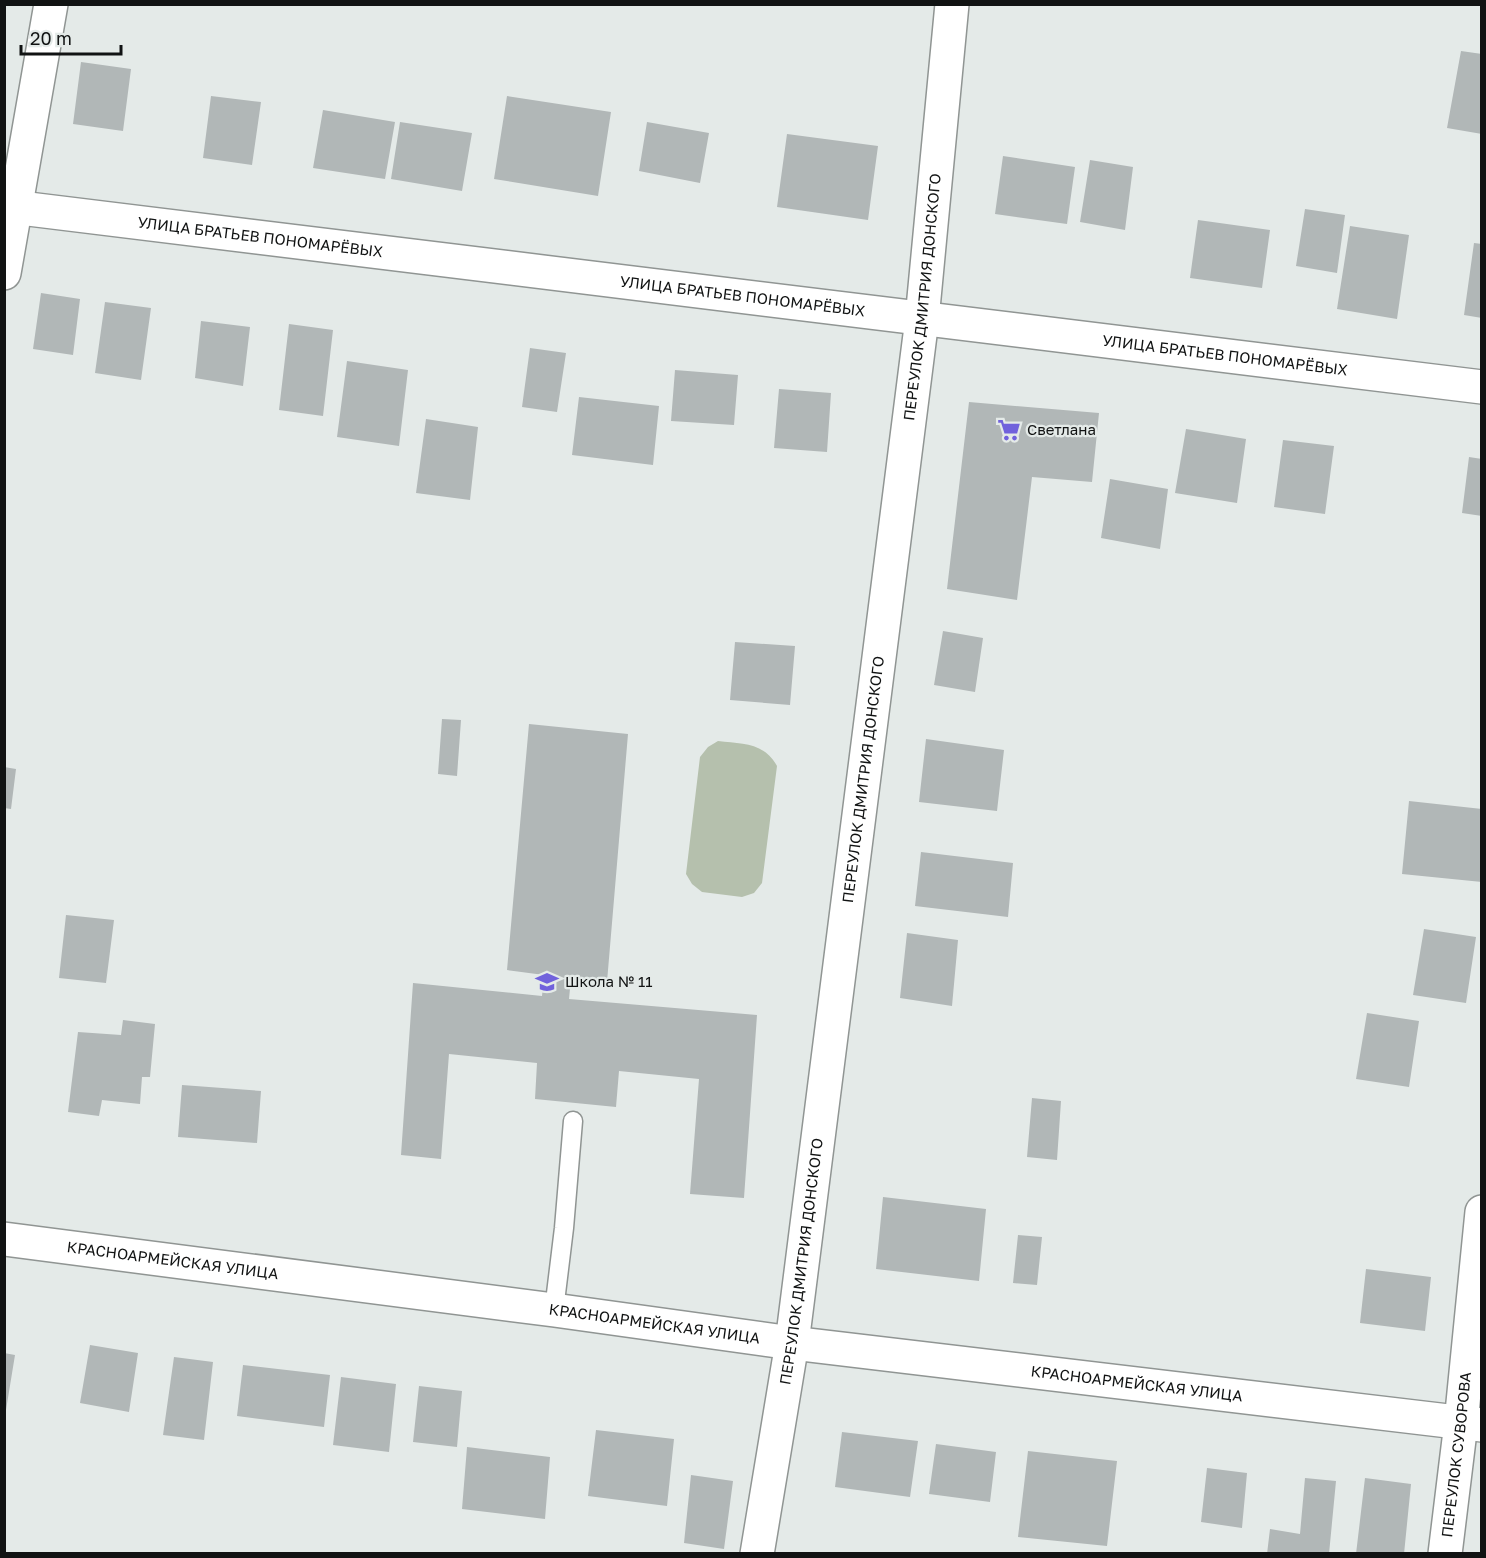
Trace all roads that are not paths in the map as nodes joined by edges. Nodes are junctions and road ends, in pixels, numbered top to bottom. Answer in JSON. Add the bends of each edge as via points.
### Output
{"nodes":[{"id":1,"x":51,"y":4,"type":"edge"},
{"id":2,"x":952,"y":4,"type":"edge"},
{"id":3,"x":10,"y":207,"type":"edge"},
{"id":4,"x":4,"y":273,"type":"edge"},
{"id":5,"x":922,"y":319,"type":"junction"},
{"id":6,"x":1482,"y":387,"type":"edge"},
{"id":7,"x":573,"y":1121,"type":"dead end"},
{"id":8,"x":1482,"y":1212,"type":"edge"},
{"id":9,"x":4,"y":1239,"type":"edge"},
{"id":10,"x":554,"y":1310,"type":"junction"},
{"id":11,"x":792,"y":1343,"type":"junction"},
{"id":12,"x":1471,"y":1424,"type":"edge"},
{"id":13,"x":757,"y":1554,"type":"edge"},
{"id":14,"x":1445,"y":1554,"type":"edge"}],
"edges":[{"from":1,"to":3,"type":"street"},
{"from":2,"to":5,"type":"street","name":"ПЕРЕУЛОК ДМИТРИЯ ДОНСКОГО"},
{"from":3,"to":4,"type":"street"},
{"from":3,"to":5,"type":"street","name":"УЛИЦА БРАТЬЕВ ПОНОМАРЁВЫХ"},
{"from":5,"to":6,"type":"street","name":"УЛИЦА БРАТЬЕВ ПОНОМАРЁВЫХ"},
{"from":5,"to":11,"type":"street","name":"ПЕРЕУЛОК ДМИТРИЯ ДОНСКОГО"},
{"from":7,"to":10,"type":"lane"},
{"from":8,"to":12,"type":"street","name":"ПЕРЕУЛОК СУВОРОВА"},
{"from":9,"to":10,"type":"street","name":"КРАСНОАРМЕЙСКАЯ УЛИЦА"},
{"from":10,"to":11,"type":"street","name":"КРАСНОАРМЕЙСКАЯ УЛИЦА"},
{"from":11,"to":12,"type":"street","name":"КРАСНОАРМЕЙСКАЯ УЛИЦА"},
{"from":11,"to":13,"type":"street","name":"ПЕРЕУЛОК ДМИТРИЯ ДОНСКОГО"},
{"from":12,"to":14,"type":"street","name":"ПЕРЕУЛОК СУВОРОВА"}]}
